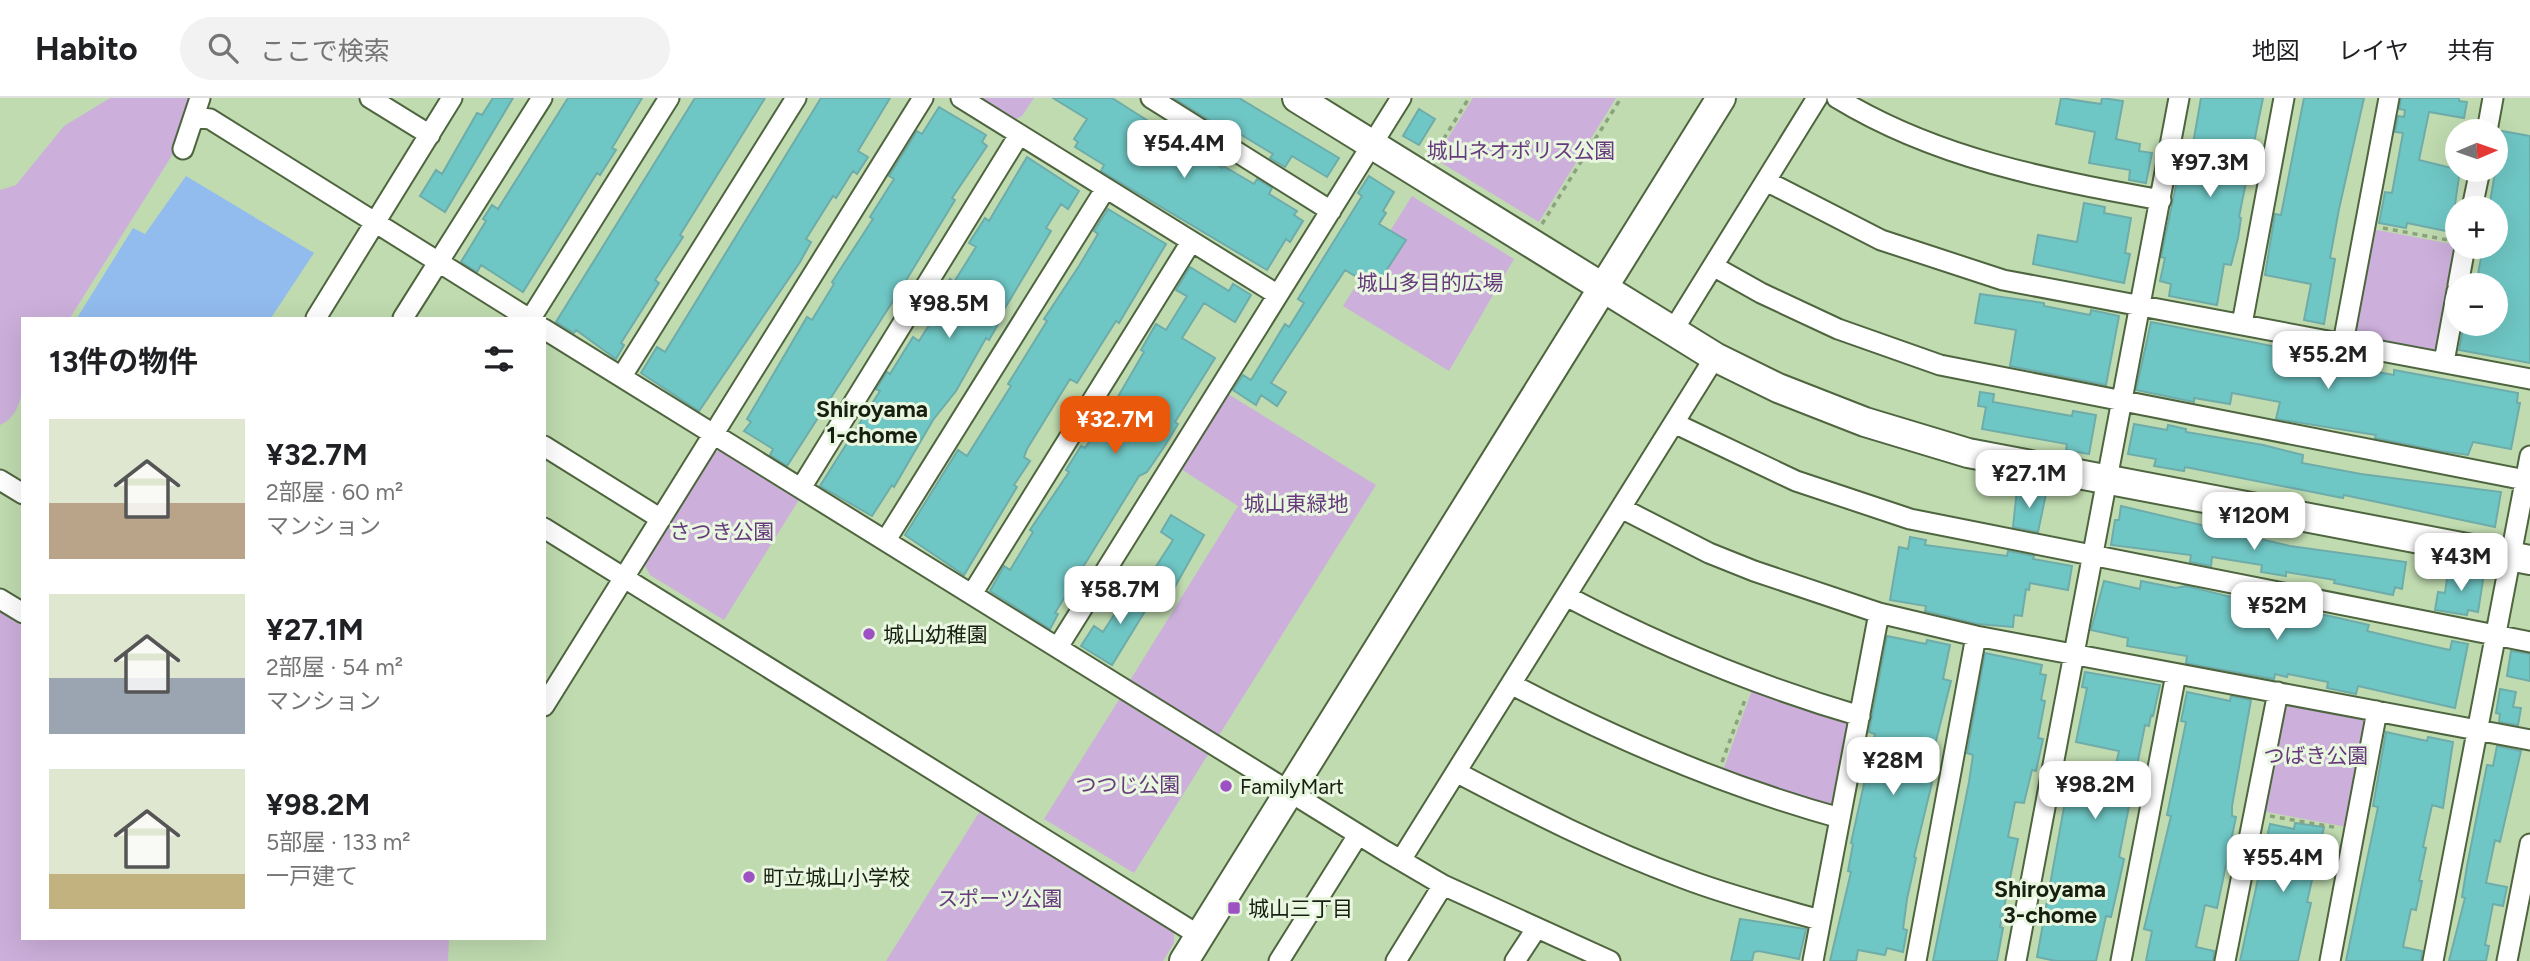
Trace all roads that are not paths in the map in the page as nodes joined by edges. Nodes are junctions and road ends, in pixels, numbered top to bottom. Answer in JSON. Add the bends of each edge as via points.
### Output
{"nodes":[{"id":1,"x":200,"y":98,"type":"edge"},
{"id":2,"x":370,"y":98,"type":"edge"},
{"id":3,"x":452,"y":98,"type":"edge"},
{"id":4,"x":541,"y":98,"type":"edge"},
{"id":5,"x":669,"y":98,"type":"edge"},
{"id":6,"x":796,"y":98,"type":"edge"},
{"id":7,"x":923,"y":98,"type":"edge"},
{"id":8,"x":961,"y":98,"type":"edge"},
{"id":9,"x":1151,"y":98,"type":"edge"},
{"id":10,"x":1297,"y":98,"type":"edge"},
{"id":11,"x":1401,"y":98,"type":"edge"},
{"id":12,"x":1721,"y":98,"type":"edge"},
{"id":13,"x":1817,"y":98,"type":"edge"},
{"id":14,"x":1837,"y":98,"type":"edge"},
{"id":15,"x":2179,"y":98,"type":"edge"},
{"id":16,"x":2284,"y":98,"type":"edge"},
{"id":17,"x":2389,"y":98,"type":"edge"},
{"id":18,"x":2493,"y":98,"type":"edge"},
{"id":19,"x":194,"y":117,"type":"junction"},
{"id":20,"x":2489,"y":119,"type":"edge"},
{"id":21,"x":430,"y":135,"type":"junction"},
{"id":22,"x":1019,"y":135,"type":"junction"},
{"id":23,"x":1371,"y":145,"type":"junction"},
{"id":24,"x":183,"y":149,"type":"dead end"},
{"id":25,"x":1766,"y":181,"type":"junction"},
{"id":26,"x":1106,"y":188,"type":"junction"},
{"id":27,"x":2161,"y":200,"type":"junction"},
{"id":28,"x":1331,"y":211,"type":"junction"},
{"id":29,"x":375,"y":223,"type":"junction"},
{"id":30,"x":1191,"y":242,"type":"junction"},
{"id":31,"x":439,"y":263,"type":"junction"},
{"id":32,"x":1713,"y":266,"type":"junction"},
{"id":33,"x":1603,"y":287,"type":"junction"},
{"id":34,"x":1278,"y":295,"type":"junction"},
{"id":35,"x":2141,"y":305,"type":"junction"},
{"id":36,"x":317,"y":317,"type":"edge"},
{"id":37,"x":404,"y":317,"type":"edge"},
{"id":38,"x":527,"y":317,"type":"edge"},
{"id":39,"x":530,"y":317,"type":"edge"},
{"id":40,"x":2242,"y":324,"type":"junction"},
{"id":41,"x":546,"y":329,"type":"edge"},
{"id":42,"x":1672,"y":332,"type":"junction"},
{"id":43,"x":2449,"y":336,"type":"edge"},
{"id":44,"x":2343,"y":343,"type":"junction"},
{"id":45,"x":1715,"y":357,"type":"junction"},
{"id":46,"x":2444,"y":362,"type":"junction"},
{"id":47,"x":622,"y":376,"type":"junction"},
{"id":48,"x":2530,"y":379,"type":"edge"},
{"id":49,"x":2121,"y":403,"type":"junction"},
{"id":50,"x":1674,"y":423,"type":"junction"},
{"id":51,"x":714,"y":433,"type":"junction"},
{"id":52,"x":546,"y":447,"type":"edge"},
{"id":53,"x":2530,"y":456,"type":"edge"},
{"id":54,"x":0,"y":480,"type":"edge"},
{"id":55,"x":2108,"y":481,"type":"junction"},
{"id":56,"x":2528,"y":481,"type":"edge"},
{"id":57,"x":801,"y":488,"type":"junction"},
{"id":58,"x":21,"y":493,"type":"edge"},
{"id":59,"x":1621,"y":508,"type":"junction"},
{"id":60,"x":661,"y":519,"type":"junction"},
{"id":61,"x":546,"y":529,"type":"edge"},
{"id":62,"x":886,"y":540,"type":"junction"},
{"id":63,"x":2093,"y":556,"type":"junction"},
{"id":64,"x":2520,"y":558,"type":"edge"},
{"id":65,"x":624,"y":577,"type":"junction"},
{"id":66,"x":972,"y":594,"type":"junction"},
{"id":67,"x":1566,"y":596,"type":"junction"},
{"id":68,"x":0,"y":599,"type":"edge"},
{"id":69,"x":21,"y":612,"type":"edge"},
{"id":70,"x":1879,"y":613,"type":"junction"},
{"id":71,"x":1976,"y":636,"type":"junction"},
{"id":72,"x":2495,"y":636,"type":"junction"},
{"id":73,"x":2530,"y":642,"type":"edge"},
{"id":74,"x":1058,"y":647,"type":"junction"},
{"id":75,"x":2074,"y":654,"type":"junction"},
{"id":76,"x":2176,"y":674,"type":"junction"},
{"id":77,"x":1511,"y":684,"type":"junction"},
{"id":78,"x":2278,"y":692,"type":"junction"},
{"id":79,"x":546,"y":703,"type":"edge"},
{"id":80,"x":2377,"y":711,"type":"junction"},
{"id":81,"x":1860,"y":716,"type":"junction"},
{"id":82,"x":2477,"y":730,"type":"junction"},
{"id":83,"x":2530,"y":740,"type":"edge"},
{"id":84,"x":1456,"y":772,"type":"junction"},
{"id":85,"x":1289,"y":791,"type":"junction"},
{"id":86,"x":1840,"y":818,"type":"junction"},
{"id":87,"x":1358,"y":835,"type":"junction"},
{"id":88,"x":2530,"y":844,"type":"edge"},
{"id":89,"x":1401,"y":860,"type":"junction"},
{"id":90,"x":1443,"y":885,"type":"junction"},
{"id":91,"x":1820,"y":920,"type":"junction"},
{"id":92,"x":1536,"y":929,"type":"junction"},
{"id":93,"x":1200,"y":936,"type":"junction"},
{"id":94,"x":1184,"y":961,"type":"edge"},
{"id":95,"x":1279,"y":961,"type":"edge"},
{"id":96,"x":1396,"y":961,"type":"edge"},
{"id":97,"x":1516,"y":961,"type":"edge"},
{"id":98,"x":1610,"y":961,"type":"edge"},
{"id":99,"x":1812,"y":961,"type":"edge"},
{"id":100,"x":1916,"y":961,"type":"edge"},
{"id":101,"x":2016,"y":961,"type":"edge"},
{"id":102,"x":2121,"y":961,"type":"edge"},
{"id":103,"x":2225,"y":961,"type":"edge"},
{"id":104,"x":2330,"y":961,"type":"edge"},
{"id":105,"x":2433,"y":961,"type":"edge"},
{"id":106,"x":2507,"y":961,"type":"edge"}],
"edges":[{"from":1,"to":19,"type":"street"},
{"from":2,"to":21,"type":"street"},
{"from":3,"to":21,"type":"street"},
{"from":4,"to":31,"type":"street"},
{"from":5,"to":39,"type":"street"},
{"from":6,"to":47,"type":"street"},
{"from":7,"to":51,"type":"street"},
{"from":8,"to":22,"type":"street"},
{"from":9,"to":28,"type":"street"},
{"from":10,"to":23,"type":"street"},
{"from":11,"to":23,"type":"street"},
{"from":12,"to":33,"type":"street"},
{"from":13,"to":25,"type":"street"},
{"from":14,"to":27,"type":"street","via":[[1896,129],[1977,160],[2038,177]]},
{"from":15,"to":27,"type":"street"},
{"from":16,"to":40,"type":"street"},
{"from":17,"to":44,"type":"street"},
{"from":18,"to":20,"type":"street"},
{"from":19,"to":24,"type":"street"},
{"from":19,"to":29,"type":"street","via":[[210,119]]},
{"from":21,"to":29,"type":"street"},
{"from":22,"to":26,"type":"street"},
{"from":22,"to":57,"type":"street"},
{"from":23,"to":28,"type":"street"},
{"from":23,"to":33,"type":"street"},
{"from":25,"to":32,"type":"street"},
{"from":25,"to":35,"type":"street","via":[[1850,226],[1946,264]]},
{"from":26,"to":30,"type":"street"},
{"from":26,"to":62,"type":"street"},
{"from":27,"to":35,"type":"street"},
{"from":28,"to":34,"type":"street"},
{"from":29,"to":31,"type":"street"},
{"from":29,"to":36,"type":"street"},
{"from":30,"to":34,"type":"street"},
{"from":30,"to":66,"type":"street"},
{"from":31,"to":37,"type":"street"},
{"from":31,"to":38,"type":"street"},
{"from":32,"to":42,"type":"street"},
{"from":32,"to":49,"type":"street","via":[[1800,312],[1901,354]]},
{"from":33,"to":42,"type":"street"},
{"from":33,"to":85,"type":"street"},
{"from":34,"to":74,"type":"street"},
{"from":35,"to":40,"type":"street"},
{"from":35,"to":49,"type":"street"},
{"from":40,"to":44,"type":"street"},
{"from":41,"to":47,"type":"street"},
{"from":42,"to":45,"type":"street"},
{"from":43,"to":46,"type":"street"},
{"from":44,"to":46,"type":"street"},
{"from":45,"to":50,"type":"street"},
{"from":45,"to":55,"type":"street","via":[[1778,388],[1922,441]]},
{"from":46,"to":48,"type":"street"},
{"from":47,"to":51,"type":"street"},
{"from":49,"to":55,"type":"street"},
{"from":49,"to":56,"type":"street"},
{"from":50,"to":59,"type":"street"},
{"from":50,"to":63,"type":"street","via":[[1796,481],[1888,513]]},
{"from":51,"to":57,"type":"street"},
{"from":51,"to":60,"type":"street"},
{"from":52,"to":60,"type":"street"},
{"from":53,"to":56,"type":"street"},
{"from":54,"to":58,"type":"street"},
{"from":55,"to":63,"type":"street"},
{"from":55,"to":64,"type":"street"},
{"from":56,"to":64,"type":"street"},
{"from":57,"to":62,"type":"street"},
{"from":59,"to":67,"type":"street"},
{"from":59,"to":70,"type":"street","via":[[1742,567]]},
{"from":60,"to":65,"type":"street"},
{"from":61,"to":65,"type":"street"},
{"from":62,"to":66,"type":"street"},
{"from":63,"to":72,"type":"street"},
{"from":63,"to":75,"type":"street"},
{"from":64,"to":72,"type":"street"},
{"from":65,"to":79,"type":"street"},
{"from":65,"to":93,"type":"street"},
{"from":66,"to":74,"type":"street"},
{"from":67,"to":77,"type":"street"},
{"from":67,"to":81,"type":"street","via":[[1626,628],[1751,682]]},
{"from":68,"to":69,"type":"street"},
{"from":70,"to":71,"type":"street"},
{"from":70,"to":81,"type":"street"},
{"from":71,"to":75,"type":"street"},
{"from":71,"to":100,"type":"street"},
{"from":72,"to":73,"type":"street"},
{"from":72,"to":82,"type":"street"},
{"from":74,"to":85,"type":"street"},
{"from":75,"to":76,"type":"street"},
{"from":75,"to":101,"type":"street"},
{"from":76,"to":78,"type":"street"},
{"from":76,"to":102,"type":"street"},
{"from":77,"to":84,"type":"street"},
{"from":77,"to":86,"type":"street","via":[[1594,728],[1715,779]]},
{"from":78,"to":80,"type":"street"},
{"from":78,"to":103,"type":"street"},
{"from":80,"to":82,"type":"street"},
{"from":80,"to":104,"type":"street"},
{"from":81,"to":86,"type":"street"},
{"from":82,"to":83,"type":"street"},
{"from":82,"to":105,"type":"street"},
{"from":84,"to":89,"type":"street"},
{"from":84,"to":91,"type":"street","via":[[1638,861],[1719,891]]},
{"from":85,"to":87,"type":"street"},
{"from":85,"to":93,"type":"street"},
{"from":86,"to":91,"type":"street"},
{"from":87,"to":89,"type":"street"},
{"from":87,"to":95,"type":"street"},
{"from":88,"to":106,"type":"street"},
{"from":89,"to":90,"type":"street"},
{"from":90,"to":92,"type":"street"},
{"from":90,"to":96,"type":"street"},
{"from":91,"to":99,"type":"street"},
{"from":92,"to":97,"type":"street"},
{"from":92,"to":98,"type":"street"},
{"from":93,"to":94,"type":"street"}]}
